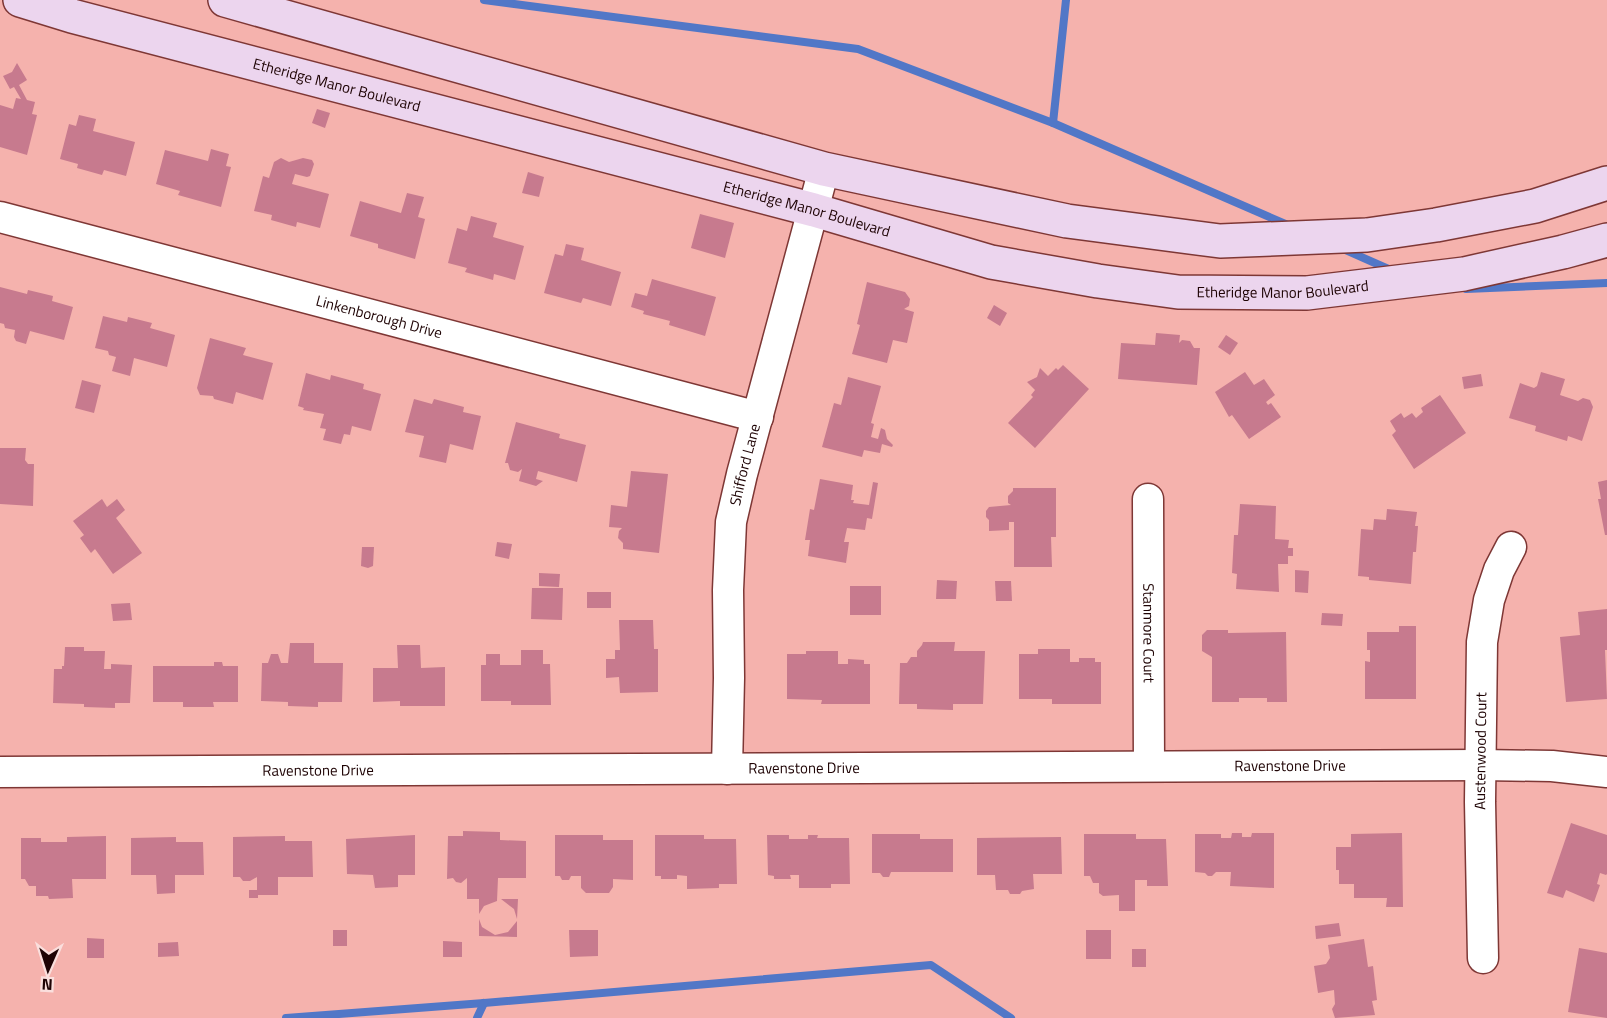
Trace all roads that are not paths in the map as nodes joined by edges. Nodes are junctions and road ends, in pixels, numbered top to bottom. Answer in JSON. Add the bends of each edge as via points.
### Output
{"nodes":[{"id":1,"x":20,"y":0,"type":"edge"},
{"id":2,"x":225,"y":0,"type":"edge"},
{"id":3,"x":824,"y":169,"type":"junction"},
{"id":4,"x":1607,"y":183,"type":"edge"},
{"id":5,"x":814,"y":210,"type":"junction"},
{"id":6,"x":0,"y":216,"type":"edge"},
{"id":7,"x":1607,"y":240,"type":"edge"},
{"id":8,"x":758,"y":417,"type":"junction"},
{"id":9,"x":1148,"y":499,"type":"dead end"},
{"id":10,"x":1510,"y":547,"type":"dead end"},
{"id":11,"x":1481,"y":765,"type":"junction"},
{"id":12,"x":1149,"y":766,"type":"junction"},
{"id":13,"x":727,"y":769,"type":"junction"},
{"id":14,"x":0,"y":772,"type":"edge"},
{"id":15,"x":1607,"y":772,"type":"edge"},
{"id":16,"x":1483,"y":958,"type":"dead end"}],
"edges":[{"from":1,"to":5,"type":"main road","name":"Etheridge Manor Boulevard"},
{"from":2,"to":3,"type":"main road"},
{"from":3,"to":4,"type":"main road","via":[[1067,221],[1220,241],[1367,235],[1436,225],[1535,206]]},
{"from":3,"to":5,"type":"street","name":"Shifford Lane"},
{"from":5,"to":7,"type":"main road","name":"Etheridge Manor Boulevard","via":[[991,262],[1178,292],[1307,293],[1361,288],[1464,274]]},
{"from":5,"to":8,"type":"street","name":"Shifford Lane"},
{"from":6,"to":8,"type":"street","name":"Linkenborough Drive"},
{"from":8,"to":13,"type":"street","name":"Shifford Lane","via":[[732,522]]},
{"from":9,"to":12,"type":"street","name":"Stanmore Court"},
{"from":10,"to":11,"type":"street","name":"Austenwood Court","via":[[1489,600],[1482,642]]},
{"from":11,"to":12,"type":"street","name":"Ravenstone Drive"},
{"from":11,"to":15,"type":"street","name":"Ravenstone Drive"},
{"from":11,"to":16,"type":"street","name":"Austenwood Court"},
{"from":12,"to":13,"type":"street","name":"Ravenstone Drive"},
{"from":13,"to":14,"type":"street","name":"Ravenstone Drive"}]}
